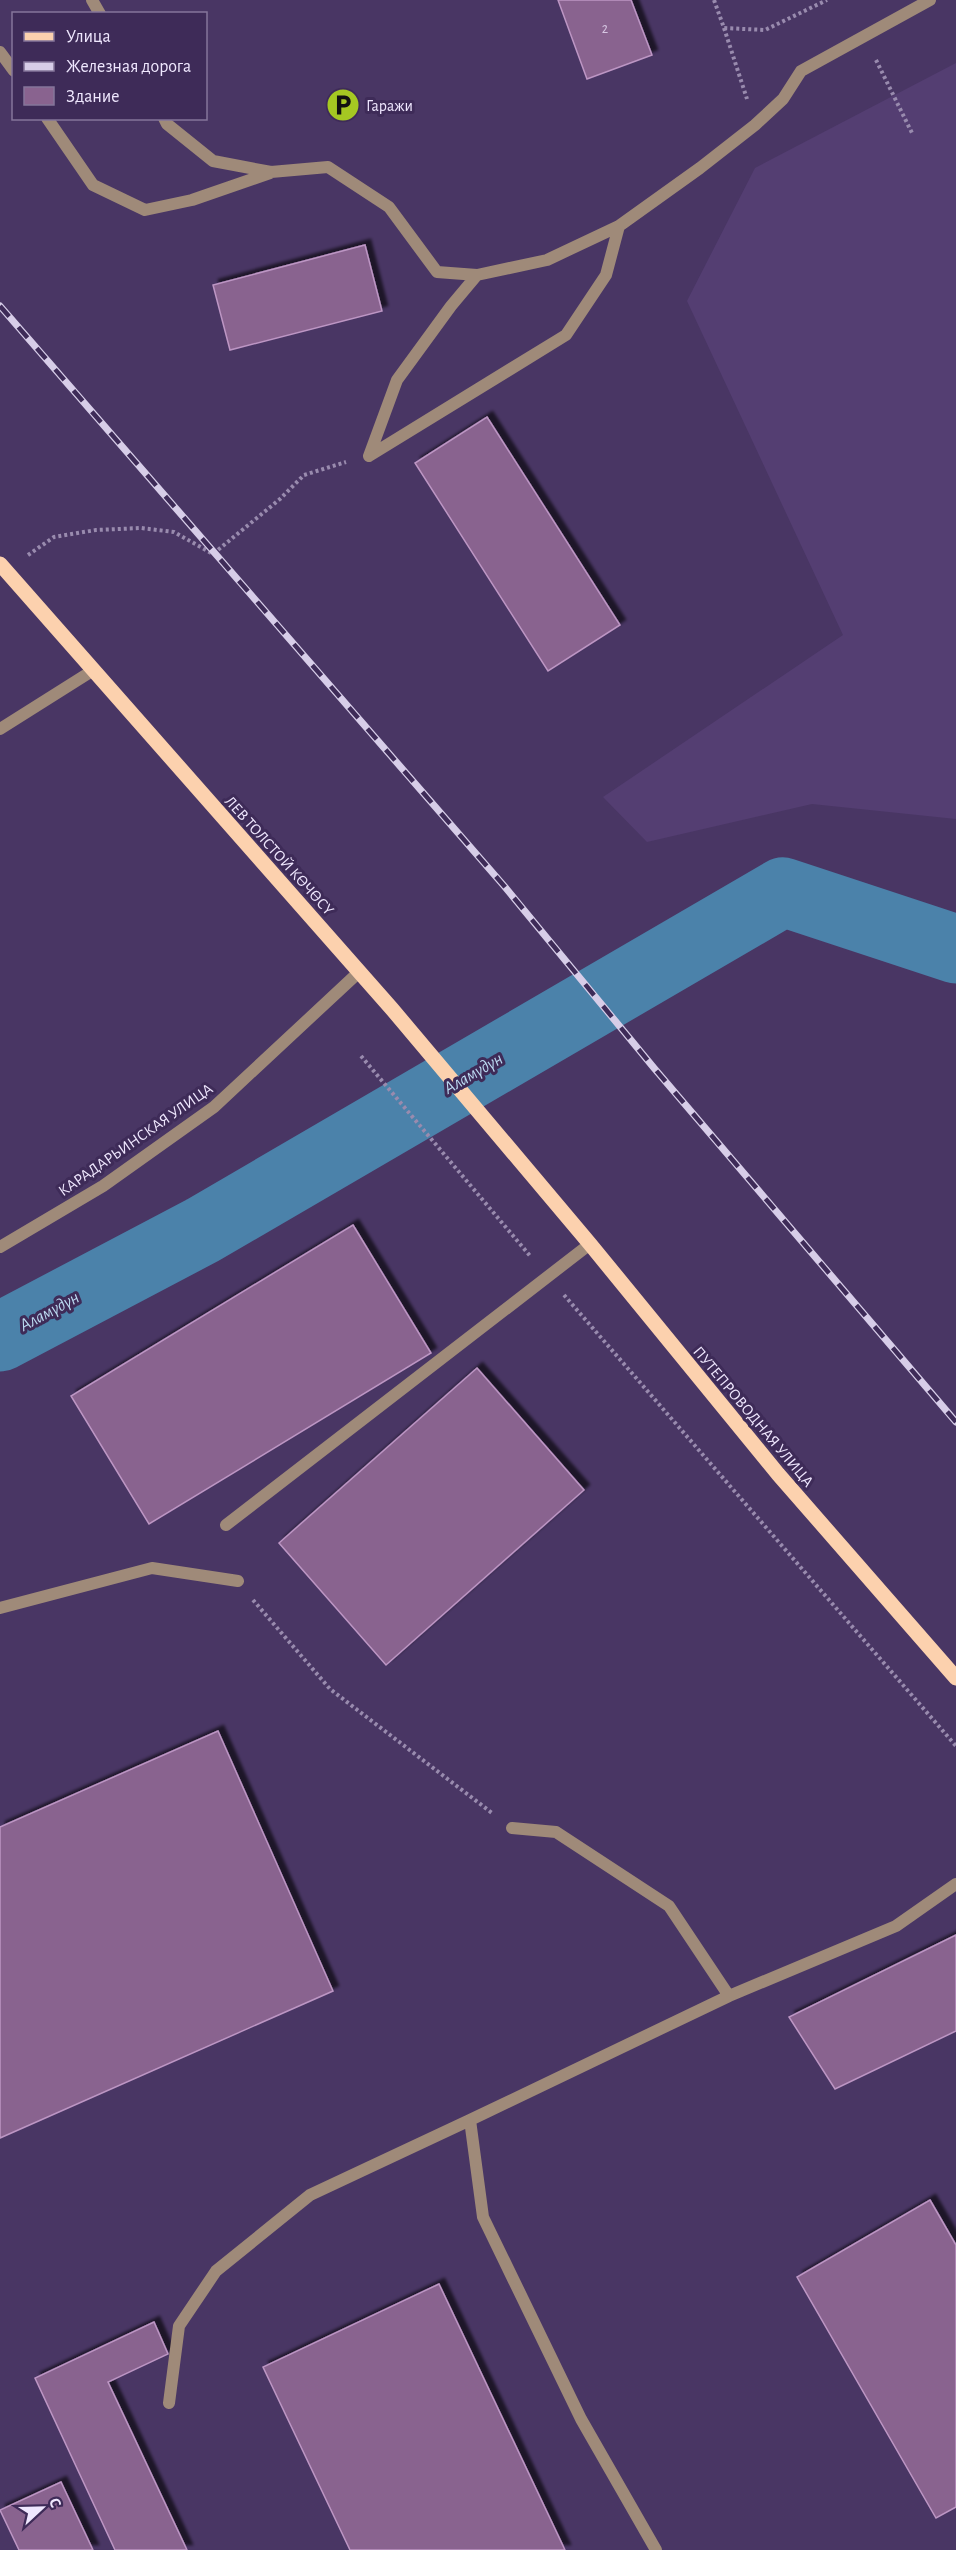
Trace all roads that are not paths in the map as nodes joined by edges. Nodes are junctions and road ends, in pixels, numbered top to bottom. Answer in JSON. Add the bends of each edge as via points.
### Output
{"nodes":[{"id":1,"x":930,"y":0,"type":"edge"},
{"id":2,"x":0,"y":52,"type":"edge"},
{"id":3,"x":12,"y":68,"type":"edge"},
{"id":4,"x":48,"y":120,"type":"edge"},
{"id":5,"x":165,"y":120,"type":"edge"},
{"id":6,"x":271,"y":172,"type":"junction"},
{"id":7,"x":619,"y":226,"type":"junction"},
{"id":8,"x":477,"y":275,"type":"junction"},
{"id":9,"x":0,"y":564,"type":"edge"},
{"id":10,"x":92,"y":670,"type":"junction"},
{"id":11,"x":0,"y":729,"type":"edge"},
{"id":12,"x":359,"y":972,"type":"junction"},
{"id":13,"x":529,"y":1173,"type":"joint"},
{"id":14,"x":590,"y":1244,"type":"junction"},
{"id":15,"x":0,"y":1247,"type":"edge"},
{"id":16,"x":226,"y":1525,"type":"dead end"},
{"id":17,"x":237,"y":1581,"type":"road end"},
{"id":18,"x":0,"y":1608,"type":"edge"},
{"id":19,"x":956,"y":1678,"type":"edge"},
{"id":20,"x":512,"y":1828,"type":"road end"},
{"id":21,"x":956,"y":1884,"type":"edge"},
{"id":22,"x":729,"y":1996,"type":"junction"},
{"id":23,"x":470,"y":2120,"type":"junction"},
{"id":24,"x":169,"y":2403,"type":"dead end"},
{"id":25,"x":656,"y":2550,"type":"edge"}],
"edges":[{"from":1,"to":7,"type":"street","via":[[801,71],[783,99],[755,125]]},
{"from":2,"to":3,"type":"street"},
{"from":4,"to":6,"type":"street","via":[[93,185],[145,210],[192,200]]},
{"from":5,"to":6,"type":"street","via":[[213,161]]},
{"from":6,"to":8,"type":"street","via":[[328,167],[390,207],[437,272]]},
{"from":7,"to":8,"type":"street","via":[[547,260]]},
{"from":7,"to":8,"type":"street","via":[[606,275],[566,334],[369,456],[397,380]]},
{"from":9,"to":10,"type":"main road","name":"ЛЕВ ТОЛСТОЙ КӨЧӨСҮ"},
{"from":10,"to":11,"type":"street"},
{"from":10,"to":12,"type":"main road","name":"ЛЕВ ТОЛСТОЙ КӨЧӨСҮ"},
{"from":12,"to":13,"type":"main road","name":"ЛЕВ ТОЛСТОЙ КӨЧӨСҮ"},
{"from":12,"to":15,"type":"street","name":"КАРАДАРЬИНСКАЯ УЛИЦА","via":[[214,1107],[103,1186]]},
{"from":13,"to":14,"type":"main road","name":"ПУТЕПРОВОДНАЯ УЛИЦА"},
{"from":14,"to":16,"type":"street"},
{"from":14,"to":19,"type":"main road","name":"ПУТЕПРОВОДНАЯ УЛИЦА","via":[[777,1474]]},
{"from":17,"to":18,"type":"street","via":[[152,1568]]},
{"from":20,"to":22,"type":"street","via":[[556,1832],[669,1906]]},
{"from":21,"to":22,"type":"street","via":[[896,1926]]},
{"from":22,"to":23,"type":"street"},
{"from":23,"to":24,"type":"street","via":[[310,2195],[216,2271],[178,2326]]},
{"from":23,"to":25,"type":"street","via":[[483,2217],[581,2419]]}]}
